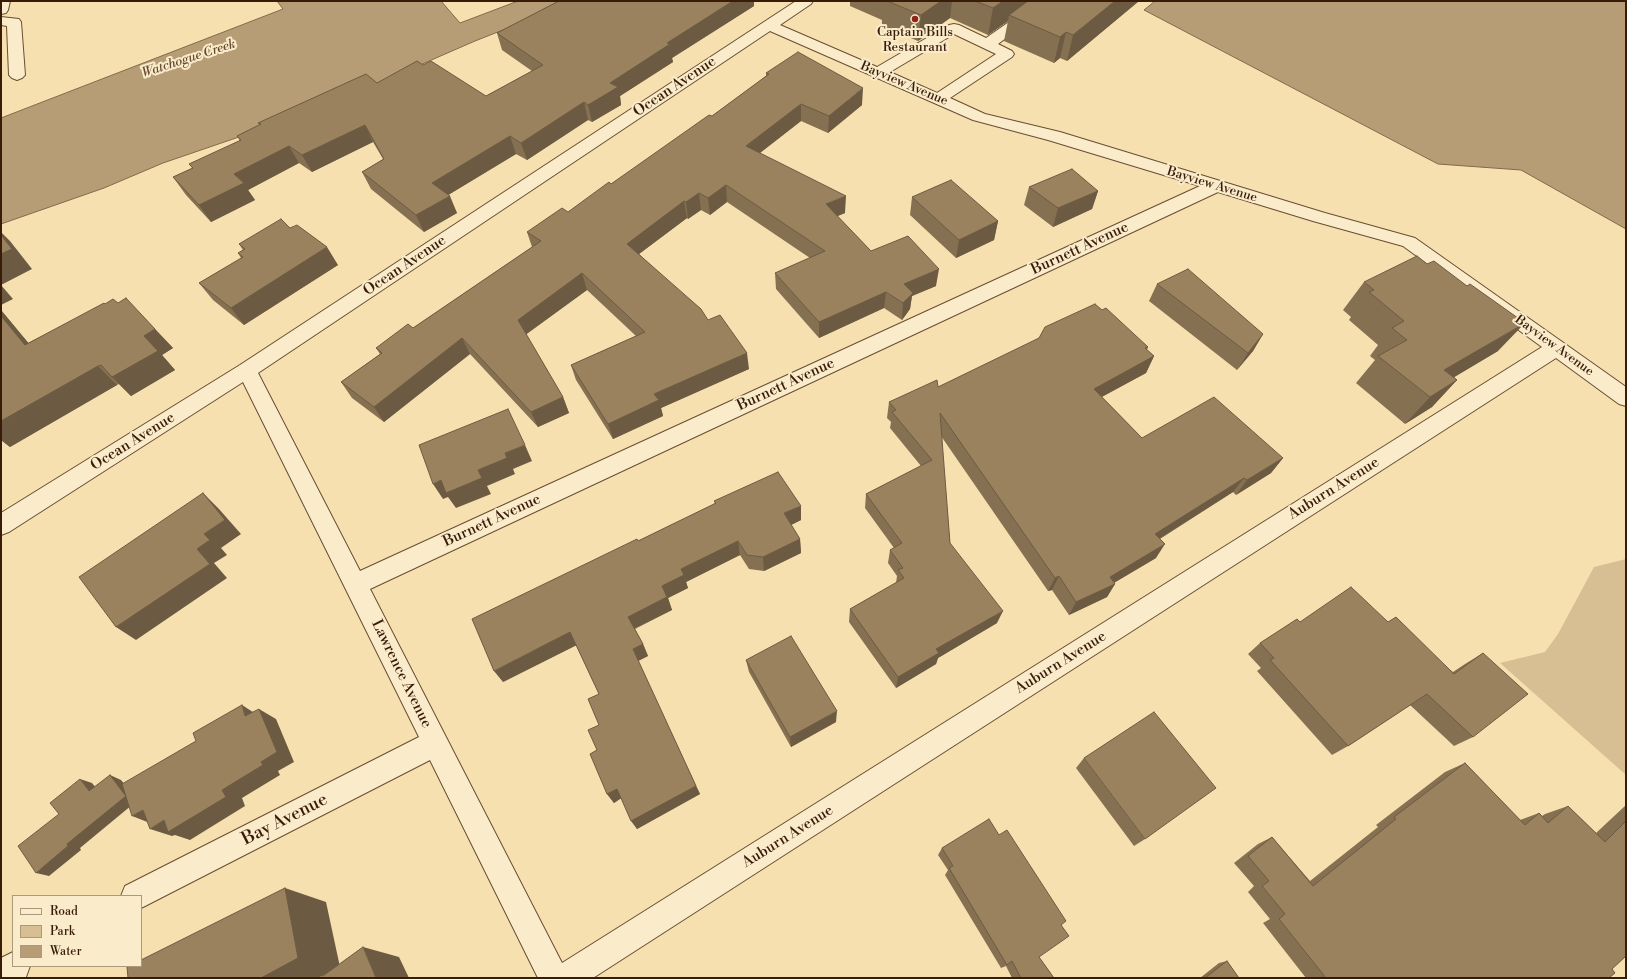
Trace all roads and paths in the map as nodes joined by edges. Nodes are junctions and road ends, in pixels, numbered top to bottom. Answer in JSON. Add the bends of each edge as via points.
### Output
{"nodes":[{"id":1,"x":3,"y":1,"type":"edge"},
{"id":2,"x":1048,"y":1,"type":"edge"},
{"id":3,"x":799,"y":2,"type":"edge"},
{"id":4,"x":1,"y":10,"type":"edge"},
{"id":5,"x":1,"y":21,"type":"edge"},
{"id":6,"x":768,"y":25,"type":"junction"},
{"id":7,"x":988,"y":44,"type":"junction"},
{"id":8,"x":878,"y":73,"type":"junction"},
{"id":9,"x":18,"y":75,"type":"dead end"},
{"id":10,"x":938,"y":99,"type":"junction"},
{"id":11,"x":1216,"y":186,"type":"junction"},
{"id":12,"x":1556,"y":348,"type":"junction"},
{"id":13,"x":247,"y":370,"type":"junction"},
{"id":14,"x":1626,"y":398,"type":"edge"},
{"id":15,"x":1,"y":525,"type":"edge"},
{"id":16,"x":356,"y":584,"type":"junction"},
{"id":17,"x":435,"y":743,"type":"junction"},
{"id":18,"x":137,"y":895,"type":"edge"},
{"id":19,"x":14,"y":967,"type":"edge"},
{"id":20,"x":1,"y":978,"type":"edge"},
{"id":21,"x":554,"y":978,"type":"edge"},
{"id":22,"x":566,"y":978,"type":"edge"}],
"edges":[{"from":1,"to":4,"type":"street"},
{"from":2,"to":7,"type":"street"},
{"from":3,"to":6,"type":"street","name":"Ocean Avenue"},
{"from":5,"to":9,"type":"street","via":[[14,22]]},
{"from":6,"to":8,"type":"street","name":"Bayview Avenue"},
{"from":6,"to":13,"type":"street","name":"Ocean Avenue"},
{"from":7,"to":8,"type":"street","via":[[954,28]]},
{"from":7,"to":10,"type":"street","via":[[1007,54]]},
{"from":8,"to":10,"type":"street","name":"Bayview Avenue"},
{"from":10,"to":11,"type":"street","name":"Bayview Avenue","via":[[979,117],[1054,136]]},
{"from":11,"to":12,"type":"street","name":"Bayview Avenue","via":[[1409,242]]},
{"from":11,"to":16,"type":"street","name":"Burnett Avenue"},
{"from":12,"to":14,"type":"street","name":"Bayview Avenue"},
{"from":12,"to":22,"type":"street","name":"Auburn Avenue"},
{"from":13,"to":15,"type":"street","name":"Ocean Avenue"},
{"from":13,"to":16,"type":"street","name":"Lawrence Avenue"},
{"from":16,"to":17,"type":"street","name":"Lawrence Avenue"},
{"from":17,"to":18,"type":"street","name":"Bay Avenue"},
{"from":17,"to":21,"type":"street","name":"Lawrence Avenue"},
{"from":19,"to":20,"type":"street"}]}
